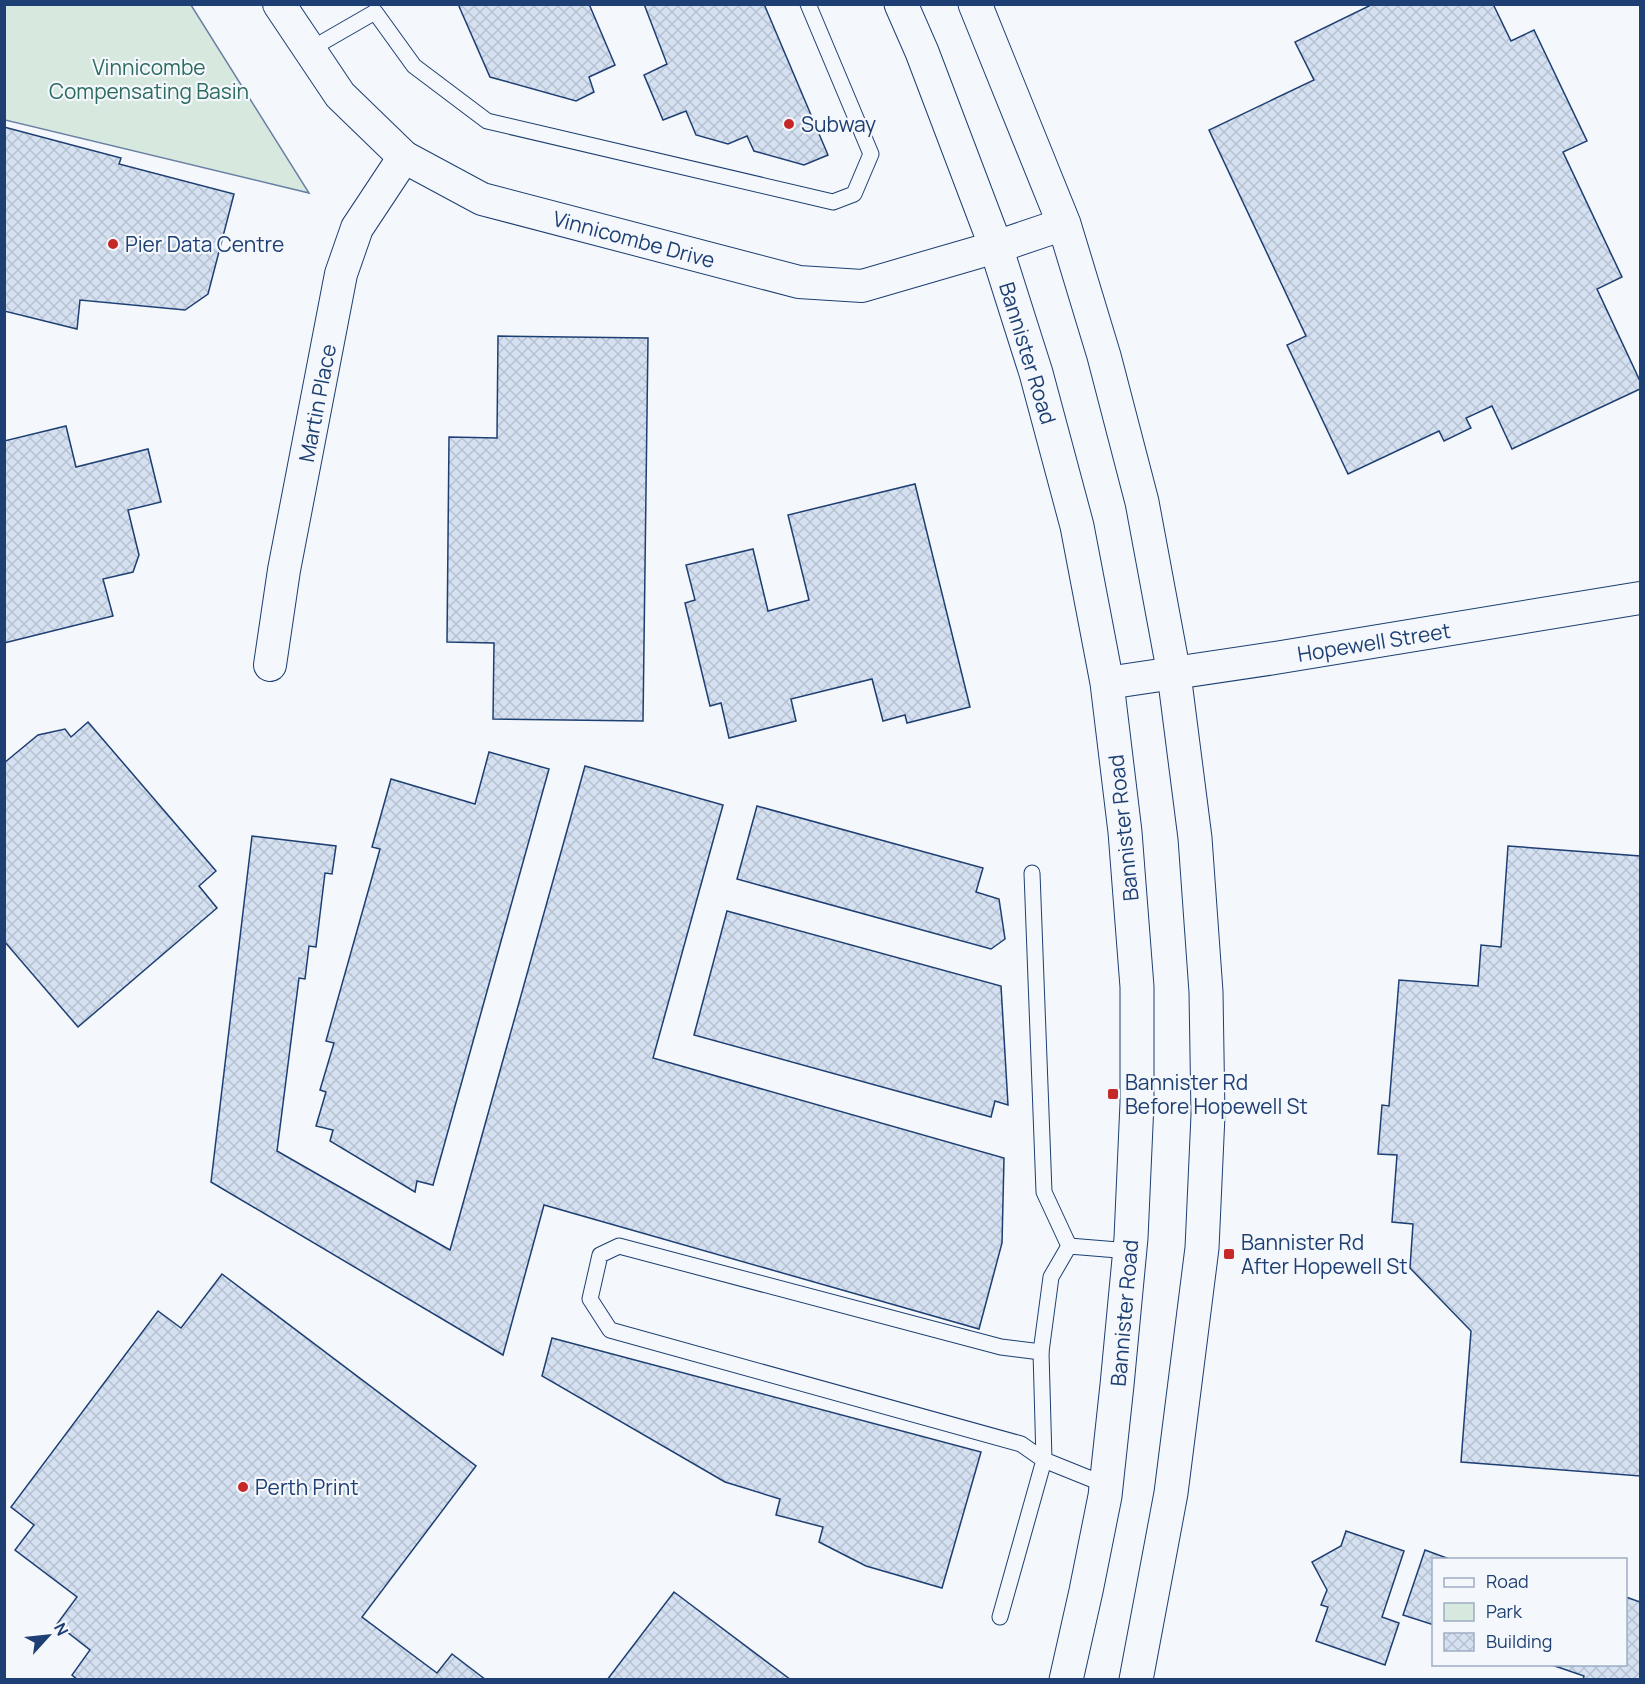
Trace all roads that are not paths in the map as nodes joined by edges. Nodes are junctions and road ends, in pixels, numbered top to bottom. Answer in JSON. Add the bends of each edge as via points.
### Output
{"nodes":[{"id":1,"x":279,"y":4,"type":"edge"},
{"id":2,"x":808,"y":4,"type":"edge"},
{"id":3,"x":901,"y":4,"type":"edge"},
{"id":4,"x":975,"y":4,"type":"edge"},
{"id":5,"x":309,"y":50,"type":"junction"},
{"id":6,"x":404,"y":157,"type":"junction"},
{"id":7,"x":1064,"y":224,"type":"junction"},
{"id":8,"x":996,"y":247,"type":"junction"},
{"id":9,"x":1641,"y":598,"type":"edge"},
{"id":10,"x":270,"y":665,"type":"dead end"},
{"id":11,"x":1174,"y":674,"type":"junction"},
{"id":12,"x":1107,"y":683,"type":"junction"},
{"id":13,"x":1032,"y":873,"type":"dead end"},
{"id":14,"x":1069,"y":1246,"type":"junction"},
{"id":15,"x":1130,"y":1251,"type":"junction"},
{"id":16,"x":1041,"y":1352,"type":"junction"},
{"id":17,"x":1044,"y":1460,"type":"junction"},
{"id":18,"x":1106,"y":1485,"type":"junction"},
{"id":19,"x":1000,"y":1617,"type":"dead end"},
{"id":20,"x":1066,"y":1680,"type":"edge"},
{"id":21,"x":1136,"y":1680,"type":"edge"}],
"edges":[{"from":1,"to":5,"type":"street","name":"Vinnicombe Drive"},
{"from":2,"to":5,"type":"lane","via":[[871,154],[854,194],[834,202],[487,121],[414,66],[375,12]]},
{"from":3,"to":8,"type":"main road","name":"Bannister Road"},
{"from":4,"to":7,"type":"main road"},
{"from":5,"to":6,"type":"street","name":"Vinnicombe Drive","via":[[340,95]]},
{"from":6,"to":8,"type":"street","name":"Vinnicombe Drive","via":[[482,199],[799,282],[862,286]]},
{"from":6,"to":10,"type":"street","name":"Martin Place","via":[[357,228],[341,274],[284,570]]},
{"from":7,"to":8,"type":"street","name":"Vinnicombe Drive"},
{"from":7,"to":11,"type":"main road","via":[[1142,502]]},
{"from":8,"to":12,"type":"main road","name":"Bannister Road","via":[[1036,373],[1077,526]]},
{"from":9,"to":11,"type":"street","name":"Hopewell Street"},
{"from":11,"to":12,"type":"street","name":"Hopewell Street"},
{"from":11,"to":21,"type":"main road","via":[[1196,850],[1206,992],[1208,1115],[1202,1248],[1172,1493]]},
{"from":12,"to":15,"type":"main road","name":"Bannister Road","via":[[1125,832],[1137,987],[1137,1102]]},
{"from":13,"to":14,"type":"lane","via":[[1044,1192]]},
{"from":14,"to":15,"type":"lane"},
{"from":14,"to":16,"type":"lane","via":[[1051,1277]]},
{"from":15,"to":18,"type":"main road","name":"Bannister Road"},
{"from":16,"to":17,"type":"lane"},
{"from":16,"to":17,"type":"lane","via":[[1001,1347],[619,1246],[600,1255],[590,1299],[610,1330],[1021,1444]]},
{"from":17,"to":18,"type":"lane"},
{"from":17,"to":19,"type":"lane"},
{"from":18,"to":20,"type":"main road","name":"Bannister Road"}]}
